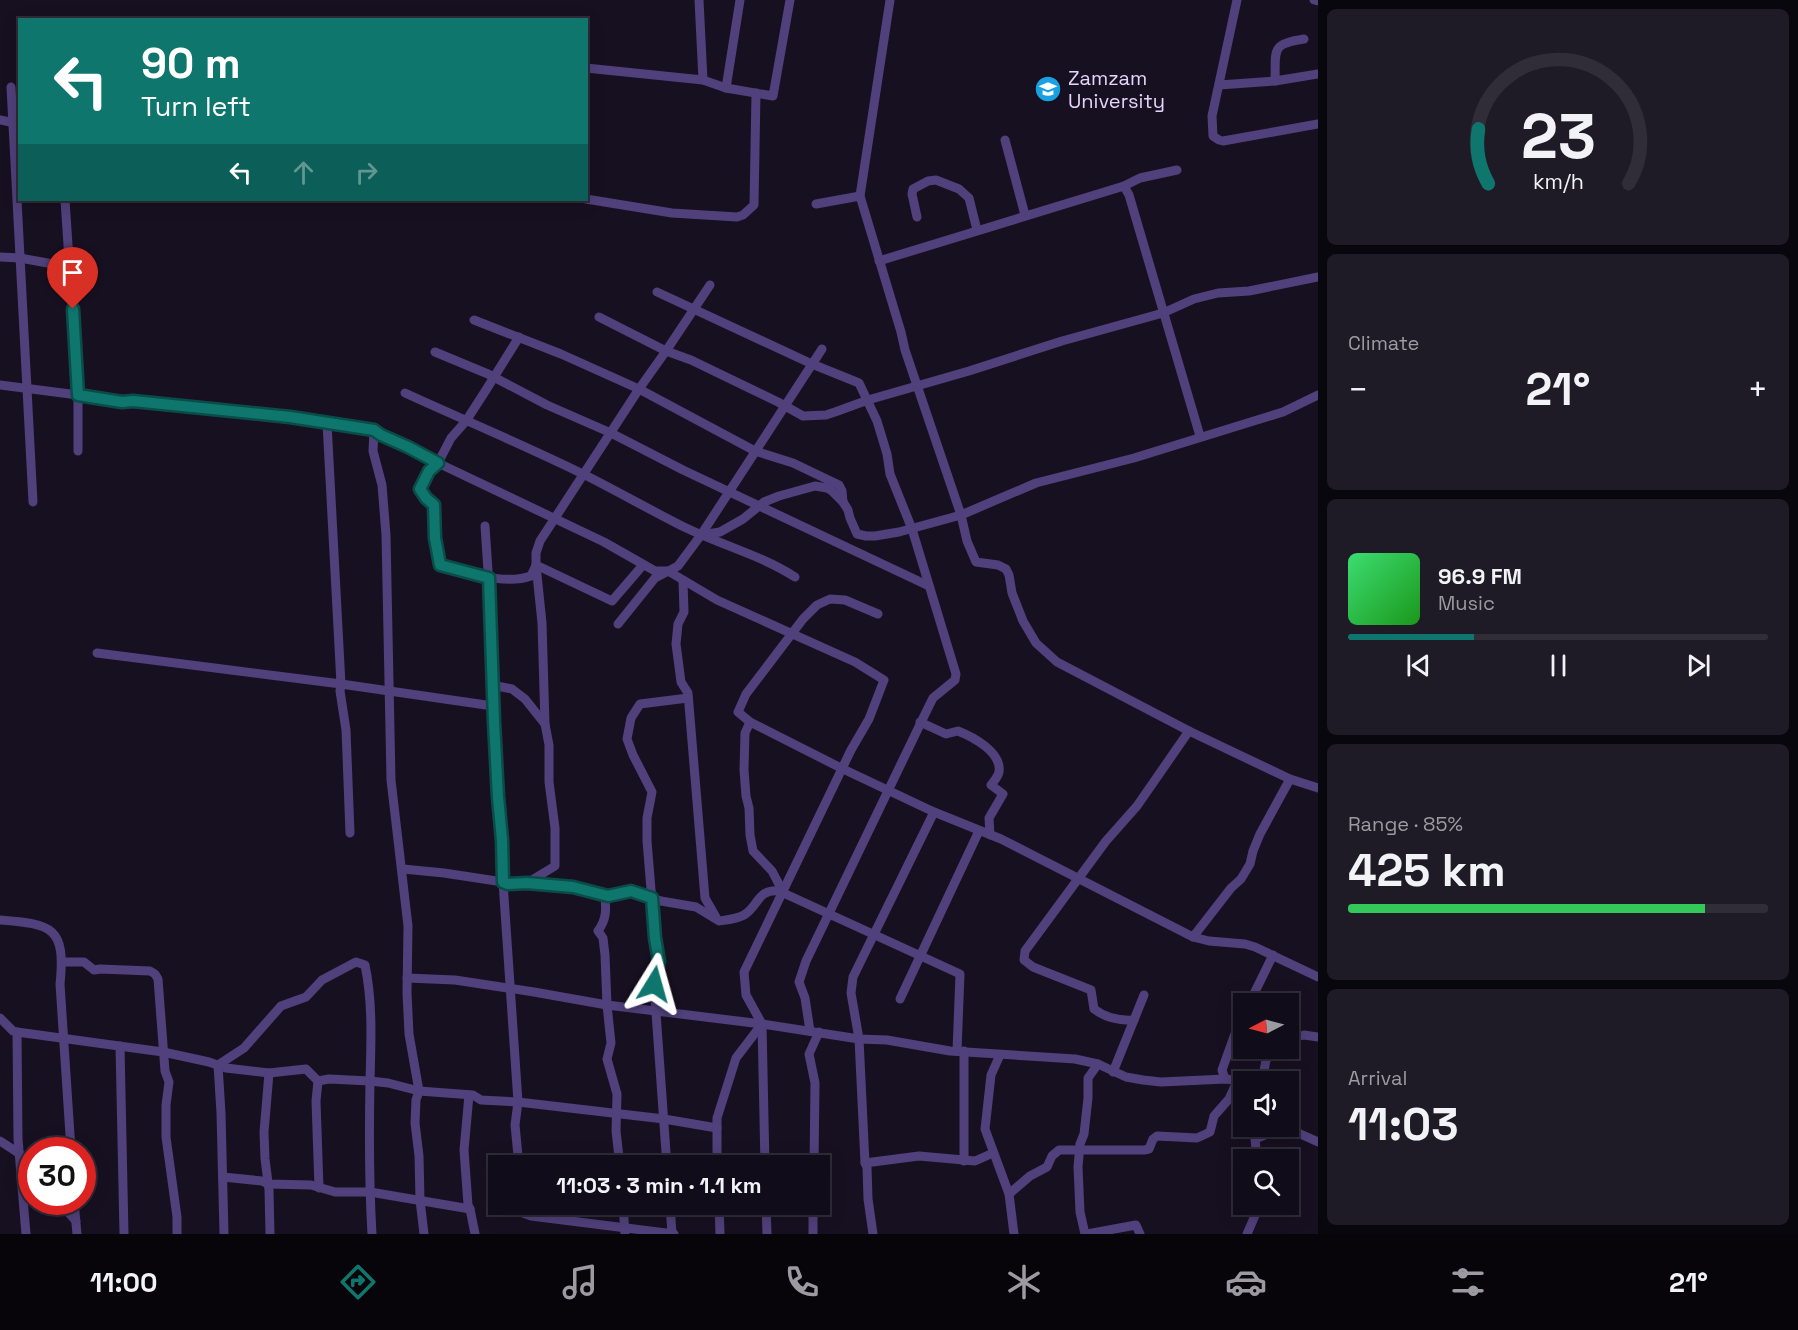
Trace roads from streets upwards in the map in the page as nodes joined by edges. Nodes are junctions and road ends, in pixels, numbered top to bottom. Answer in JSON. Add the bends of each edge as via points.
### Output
{"nodes":[{"id":1,"x":699,"y":0,"type":"edge"},
{"id":2,"x":740,"y":0,"type":"edge"},
{"id":3,"x":789,"y":0,"type":"edge"},
{"id":4,"x":890,"y":0,"type":"edge"},
{"id":5,"x":1237,"y":0,"type":"edge"},
{"id":6,"x":1314,"y":0,"type":"edge"},
{"id":7,"x":1318,"y":1,"type":"edge"},
{"id":8,"x":1304,"y":39,"type":"dead end"},
{"id":9,"x":588,"y":68,"type":"edge"},
{"id":10,"x":1318,"y":74,"type":"edge"},
{"id":11,"x":703,"y":80,"type":"junction"},
{"id":12,"x":1275,"y":81,"type":"junction"},
{"id":13,"x":1219,"y":85,"type":"junction"},
{"id":14,"x":11,"y":87,"type":"dead end"},
{"id":15,"x":726,"y":88,"type":"junction"},
{"id":16,"x":756,"y":93,"type":"junction"},
{"id":17,"x":0,"y":120,"type":"edge"},
{"id":18,"x":16,"y":123,"type":"edge"},
{"id":19,"x":1318,"y":124,"type":"edge"},
{"id":20,"x":1005,"y":140,"type":"dead end"},
{"id":21,"x":1177,"y":170,"type":"dead end"},
{"id":22,"x":1124,"y":186,"type":"junction"},
{"id":23,"x":18,"y":190,"type":"edge"},
{"id":24,"x":860,"y":196,"type":"junction"},
{"id":25,"x":588,"y":199,"type":"edge"},
{"id":26,"x":18,"y":201,"type":"edge"},
{"id":27,"x":65,"y":201,"type":"edge"},
{"id":28,"x":816,"y":204,"type":"dead end"},
{"id":29,"x":1025,"y":215,"type":"junction"},
{"id":30,"x":917,"y":217,"type":"dead end"},
{"id":31,"x":977,"y":230,"type":"junction"},
{"id":32,"x":0,"y":256,"type":"edge"},
{"id":33,"x":20,"y":258,"type":"junction"},
{"id":34,"x":879,"y":261,"type":"junction"},
{"id":35,"x":70,"y":267,"type":"junction"},
{"id":36,"x":1318,"y":277,"type":"edge"},
{"id":37,"x":710,"y":285,"type":"dead end"},
{"id":38,"x":657,"y":291,"type":"dead end"},
{"id":39,"x":696,"y":308,"type":"junction"},
{"id":40,"x":1163,"y":313,"type":"junction"},
{"id":41,"x":599,"y":317,"type":"dead end"},
{"id":42,"x":474,"y":320,"type":"dead end"},
{"id":43,"x":519,"y":337,"type":"junction"},
{"id":44,"x":822,"y":349,"type":"dead end"},
{"id":45,"x":666,"y":351,"type":"junction"},
{"id":46,"x":435,"y":352,"type":"dead end"},
{"id":47,"x":812,"y":364,"type":"junction"},
{"id":48,"x":493,"y":377,"type":"junction"},
{"id":49,"x":0,"y":385,"type":"edge"},
{"id":50,"x":917,"y":385,"type":"junction"},
{"id":51,"x":27,"y":388,"type":"junction"},
{"id":52,"x":639,"y":389,"type":"junction"},
{"id":53,"x":405,"y":393,"type":"dead end"},
{"id":54,"x":78,"y":395,"type":"junction"},
{"id":55,"x":1318,"y":395,"type":"edge"},
{"id":56,"x":868,"y":400,"type":"junction"},
{"id":57,"x":786,"y":406,"type":"junction"},
{"id":58,"x":465,"y":421,"type":"junction"},
{"id":59,"x":327,"y":423,"type":"junction"},
{"id":60,"x":374,"y":430,"type":"junction"},
{"id":61,"x":611,"y":433,"type":"junction"},
{"id":62,"x":1200,"y":436,"type":"junction"},
{"id":63,"x":78,"y":451,"type":"dead end"},
{"id":64,"x":755,"y":451,"type":"junction"},
{"id":65,"x":438,"y":463,"type":"junction"},
{"id":66,"x":584,"y":474,"type":"junction"},
{"id":67,"x":730,"y":491,"type":"junction"},
{"id":68,"x":33,"y":502,"type":"dead end"},
{"id":69,"x":843,"y":502,"type":"junction"},
{"id":70,"x":760,"y":506,"type":"junction"},
{"id":71,"x":961,"y":515,"type":"junction"},
{"id":72,"x":555,"y":518,"type":"junction"},
{"id":73,"x":485,"y":526,"type":"dead end"},
{"id":74,"x":912,"y":529,"type":"junction"},
{"id":75,"x":701,"y":535,"type":"junction"},
{"id":76,"x":536,"y":565,"type":"junction"},
{"id":77,"x":643,"y":565,"type":"junction"},
{"id":78,"x":668,"y":571,"type":"junction"},
{"id":79,"x":489,"y":578,"type":"junction"},
{"id":80,"x":795,"y":578,"type":"dead end"},
{"id":81,"x":683,"y":581,"type":"junction"},
{"id":82,"x":929,"y":586,"type":"junction"},
{"id":83,"x":878,"y":614,"type":"dead end"},
{"id":84,"x":618,"y":624,"type":"dead end"},
{"id":85,"x":792,"y":635,"type":"junction"},
{"id":86,"x":97,"y":653,"type":"dead end"},
{"id":87,"x":341,"y":684,"type":"junction"},
{"id":88,"x":492,"y":685,"type":"junction"},
{"id":89,"x":389,"y":690,"type":"junction"},
{"id":90,"x":688,"y":698,"type":"junction"},
{"id":91,"x":493,"y":705,"type":"junction"},
{"id":92,"x":750,"y":722,"type":"junction"},
{"id":93,"x":920,"y":722,"type":"junction"},
{"id":94,"x":545,"y":724,"type":"junction"},
{"id":95,"x":1189,"y":731,"type":"junction"},
{"id":96,"x":843,"y":769,"type":"junction"},
{"id":97,"x":1290,"y":779,"type":"junction"},
{"id":98,"x":1318,"y":788,"type":"edge"},
{"id":99,"x":888,"y":790,"type":"junction"},
{"id":100,"x":934,"y":812,"type":"junction"},
{"id":101,"x":980,"y":831,"type":"junction"},
{"id":102,"x":350,"y":833,"type":"dead end"},
{"id":103,"x":990,"y":835,"type":"junction"},
{"id":104,"x":403,"y":869,"type":"junction"},
{"id":105,"x":1078,"y":878,"type":"junction"},
{"id":106,"x":503,"y":882,"type":"junction"},
{"id":107,"x":527,"y":883,"type":"junction"},
{"id":108,"x":783,"y":892,"type":"junction"},
{"id":109,"x":605,"y":895,"type":"junction"},
{"id":110,"x":652,"y":898,"type":"junction"},
{"id":111,"x":829,"y":912,"type":"junction"},
{"id":112,"x":0,"y":920,"type":"edge"},
{"id":113,"x":719,"y":921,"type":"junction"},
{"id":114,"x":874,"y":934,"type":"junction"},
{"id":115,"x":1193,"y":937,"type":"junction"},
{"id":116,"x":1273,"y":955,"type":"junction"},
{"id":117,"x":920,"y":956,"type":"junction"},
{"id":118,"x":62,"y":962,"type":"junction"},
{"id":119,"x":1318,"y":977,"type":"edge"},
{"id":120,"x":407,"y":978,"type":"junction"},
{"id":121,"x":509,"y":988,"type":"junction"},
{"id":122,"x":1255,"y":993,"type":"edge"},
{"id":123,"x":1144,"y":995,"type":"dead end"},
{"id":124,"x":900,"y":999,"type":"dead end"},
{"id":125,"x":607,"y":1005,"type":"junction"},
{"id":126,"x":656,"y":1012,"type":"junction"},
{"id":127,"x":0,"y":1018,"type":"edge"},
{"id":128,"x":1134,"y":1020,"type":"junction"},
{"id":129,"x":762,"y":1024,"type":"junction"},
{"id":130,"x":17,"y":1032,"type":"junction"},
{"id":131,"x":815,"y":1032,"type":"junction"},
{"id":132,"x":1299,"y":1036,"type":"edge"},
{"id":133,"x":1318,"y":1037,"type":"edge"},
{"id":134,"x":64,"y":1038,"type":"junction"},
{"id":135,"x":859,"y":1039,"type":"junction"},
{"id":136,"x":1233,"y":1039,"type":"edge"},
{"id":137,"x":120,"y":1046,"type":"junction"},
{"id":138,"x":960,"y":1051,"type":"junction"},
{"id":139,"x":164,"y":1052,"type":"junction"},
{"id":140,"x":1000,"y":1054,"type":"junction"},
{"id":141,"x":1098,"y":1064,"type":"junction"},
{"id":142,"x":218,"y":1065,"type":"junction"},
{"id":143,"x":1113,"y":1072,"type":"junction"},
{"id":144,"x":269,"y":1073,"type":"junction"},
{"id":145,"x":1225,"y":1079,"type":"junction"},
{"id":146,"x":1233,"y":1080,"type":"edge"},
{"id":147,"x":318,"y":1081,"type":"junction"},
{"id":148,"x":370,"y":1081,"type":"junction"},
{"id":149,"x":1233,"y":1090,"type":"edge"},
{"id":150,"x":419,"y":1091,"type":"junction"},
{"id":151,"x":469,"y":1095,"type":"junction"},
{"id":152,"x":518,"y":1101,"type":"junction"},
{"id":153,"x":616,"y":1113,"type":"junction"},
{"id":154,"x":664,"y":1119,"type":"junction"},
{"id":155,"x":717,"y":1128,"type":"junction"},
{"id":156,"x":1299,"y":1133,"type":"edge"},
{"id":157,"x":20,"y":1137,"type":"edge"},
{"id":158,"x":70,"y":1137,"type":"edge"},
{"id":159,"x":1260,"y":1137,"type":"edge"},
{"id":160,"x":0,"y":1141,"type":"edge"},
{"id":161,"x":1318,"y":1142,"type":"edge"},
{"id":162,"x":1079,"y":1149,"type":"junction"},
{"id":163,"x":1256,"y":1149,"type":"edge"},
{"id":164,"x":18,"y":1153,"type":"edge"},
{"id":165,"x":993,"y":1153,"type":"junction"},
{"id":166,"x":518,"y":1155,"type":"edge"},
{"id":167,"x":618,"y":1155,"type":"edge"},
{"id":168,"x":666,"y":1155,"type":"edge"},
{"id":169,"x":717,"y":1155,"type":"edge"},
{"id":170,"x":765,"y":1155,"type":"edge"},
{"id":171,"x":814,"y":1155,"type":"edge"},
{"id":172,"x":964,"y":1161,"type":"junction"},
{"id":173,"x":865,"y":1163,"type":"junction"},
{"id":174,"x":223,"y":1177,"type":"junction"},
{"id":175,"x":268,"y":1184,"type":"junction"},
{"id":176,"x":319,"y":1188,"type":"junction"},
{"id":177,"x":370,"y":1192,"type":"junction"},
{"id":178,"x":1009,"y":1194,"type":"junction"},
{"id":179,"x":420,"y":1200,"type":"junction"},
{"id":180,"x":470,"y":1209,"type":"junction"},
{"id":181,"x":25,"y":1215,"type":"edge"},
{"id":182,"x":71,"y":1215,"type":"edge"},
{"id":183,"x":75,"y":1215,"type":"edge"},
{"id":184,"x":531,"y":1215,"type":"edge"},
{"id":185,"x":624,"y":1215,"type":"edge"},
{"id":186,"x":671,"y":1215,"type":"edge"},
{"id":187,"x":719,"y":1215,"type":"edge"},
{"id":188,"x":766,"y":1215,"type":"edge"},
{"id":189,"x":813,"y":1215,"type":"edge"},
{"id":190,"x":1255,"y":1215,"type":"edge"},
{"id":191,"x":76,"y":1221,"type":"junction"},
{"id":192,"x":625,"y":1231,"type":"edge"},
{"id":193,"x":26,"y":1234,"type":"edge"},
{"id":194,"x":77,"y":1234,"type":"edge"},
{"id":195,"x":124,"y":1234,"type":"edge"},
{"id":196,"x":177,"y":1234,"type":"edge"},
{"id":197,"x":224,"y":1234,"type":"edge"},
{"id":198,"x":270,"y":1234,"type":"edge"},
{"id":199,"x":372,"y":1234,"type":"edge"},
{"id":200,"x":424,"y":1234,"type":"edge"},
{"id":201,"x":475,"y":1234,"type":"edge"},
{"id":202,"x":673,"y":1234,"type":"edge"},
{"id":203,"x":720,"y":1234,"type":"edge"},
{"id":204,"x":766,"y":1234,"type":"edge"},
{"id":205,"x":813,"y":1234,"type":"edge"},
{"id":206,"x":873,"y":1234,"type":"edge"},
{"id":207,"x":1014,"y":1234,"type":"edge"},
{"id":208,"x":1086,"y":1234,"type":"edge"},
{"id":209,"x":1140,"y":1234,"type":"edge"},
{"id":210,"x":1247,"y":1234,"type":"edge"}],
"edges":[{"from":1,"to":11,"type":"street"},
{"from":2,"to":15,"type":"street"},
{"from":3,"to":16,"type":"street","via":[[773,96]]},
{"from":4,"to":24,"type":"street"},
{"from":5,"to":13,"type":"street"},
{"from":6,"to":7,"type":"street"},
{"from":8,"to":12,"type":"street","via":[[1280,44]]},
{"from":9,"to":11,"type":"street"},
{"from":10,"to":12,"type":"street"},
{"from":11,"to":15,"type":"street"},
{"from":12,"to":13,"type":"street"},
{"from":13,"to":19,"type":"street","via":[[1211,126],[1219,140]]},
{"from":14,"to":18,"type":"street"},
{"from":15,"to":16,"type":"street"},
{"from":16,"to":25,"type":"street","via":[[754,204],[743,215],[672,213]]},
{"from":17,"to":18,"type":"street"},
{"from":18,"to":23,"type":"street"},
{"from":20,"to":29,"type":"street"},
{"from":21,"to":22,"type":"street","via":[[1140,178]]},
{"from":22,"to":29,"type":"street"},
{"from":22,"to":40,"type":"street"},
{"from":24,"to":28,"type":"street"},
{"from":24,"to":34,"type":"street"},
{"from":26,"to":33,"type":"street"},
{"from":27,"to":35,"type":"street"},
{"from":29,"to":31,"type":"street"},
{"from":30,"to":31,"type":"street","via":[[913,189],[936,180],[959,189],[969,198]]},
{"from":31,"to":34,"type":"street"},
{"from":32,"to":33,"type":"street"},
{"from":33,"to":35,"type":"street"},
{"from":33,"to":51,"type":"street"},
{"from":34,"to":50,"type":"street"},
{"from":35,"to":54,"type":"street"},
{"from":36,"to":40,"type":"street","via":[[1218,293]]},
{"from":37,"to":39,"type":"street"},
{"from":38,"to":39,"type":"street"},
{"from":39,"to":45,"type":"street"},
{"from":39,"to":47,"type":"street"},
{"from":40,"to":50,"type":"street"},
{"from":40,"to":62,"type":"street"},
{"from":41,"to":45,"type":"street"},
{"from":42,"to":43,"type":"street"},
{"from":43,"to":48,"type":"street"},
{"from":43,"to":52,"type":"street"},
{"from":44,"to":47,"type":"street"},
{"from":45,"to":52,"type":"street"},
{"from":45,"to":57,"type":"street"},
{"from":46,"to":48,"type":"street"},
{"from":47,"to":56,"type":"street","via":[[859,383]]},
{"from":47,"to":57,"type":"street"},
{"from":48,"to":58,"type":"street"},
{"from":48,"to":61,"type":"street"},
{"from":49,"to":51,"type":"street"},
{"from":50,"to":56,"type":"street"},
{"from":50,"to":71,"type":"street"},
{"from":51,"to":54,"type":"street"},
{"from":51,"to":68,"type":"street"},
{"from":52,"to":61,"type":"street"},
{"from":52,"to":64,"type":"street"},
{"from":53,"to":58,"type":"street"},
{"from":54,"to":59,"type":"street"},
{"from":54,"to":63,"type":"street"},
{"from":55,"to":62,"type":"street","via":[[1283,412]]},
{"from":56,"to":57,"type":"street","via":[[826,415],[803,416]]},
{"from":56,"to":74,"type":"street","via":[[890,474]]},
{"from":57,"to":64,"type":"street"},
{"from":58,"to":65,"type":"street"},
{"from":58,"to":66,"type":"street"},
{"from":59,"to":60,"type":"street"},
{"from":59,"to":87,"type":"street"},
{"from":60,"to":65,"type":"street"},
{"from":60,"to":89,"type":"street","via":[[373,450],[382,485],[386,535]]},
{"from":61,"to":66,"type":"street"},
{"from":61,"to":67,"type":"street"},
{"from":62,"to":71,"type":"street","via":[[1036,483]]},
{"from":64,"to":67,"type":"street"},
{"from":64,"to":69,"type":"street","via":[[793,463],[839,485]]},
{"from":65,"to":72,"type":"street"},
{"from":65,"to":79,"type":"street","via":[[420,489],[434,505],[440,565]]},
{"from":66,"to":72,"type":"street"},
{"from":66,"to":75,"type":"street"},
{"from":67,"to":70,"type":"street"},
{"from":67,"to":75,"type":"street"},
{"from":69,"to":70,"type":"street","via":[[832,491],[814,486],[778,496]]},
{"from":69,"to":74,"type":"street","via":[[861,536]]},
{"from":70,"to":75,"type":"street","via":[[720,532]]},
{"from":70,"to":82,"type":"street"},
{"from":71,"to":74,"type":"street"},
{"from":71,"to":95,"type":"street","via":[[976,562],[1005,567],[1017,606],[1041,649],[1057,662]]},
{"from":72,"to":76,"type":"street","via":[[540,541]]},
{"from":72,"to":77,"type":"street"},
{"from":73,"to":79,"type":"street"},
{"from":74,"to":82,"type":"street"},
{"from":75,"to":78,"type":"street","via":[[678,566]]},
{"from":75,"to":80,"type":"street","via":[[758,556]]},
{"from":76,"to":77,"type":"street","via":[[612,601]]},
{"from":76,"to":79,"type":"street","via":[[531,576],[525,578]]},
{"from":76,"to":94,"type":"street"},
{"from":77,"to":78,"type":"street","via":[[655,571]]},
{"from":78,"to":81,"type":"street"},
{"from":78,"to":84,"type":"street","via":[[655,578]]},
{"from":79,"to":88,"type":"street"},
{"from":81,"to":85,"type":"street"},
{"from":81,"to":90,"type":"street","via":[[684,612],[676,644],[681,682]]},
{"from":82,"to":93,"type":"street","via":[[956,674],[955,680],[933,698]]},
{"from":83,"to":85,"type":"street","via":[[845,600],[830,599],[817,605]]},
{"from":85,"to":92,"type":"street","via":[[746,694],[738,712]]},
{"from":85,"to":96,"type":"street","via":[[855,662],[884,681]]},
{"from":86,"to":87,"type":"street"},
{"from":87,"to":89,"type":"street"},
{"from":87,"to":102,"type":"street"},
{"from":88,"to":91,"type":"street"},
{"from":88,"to":94,"type":"street","via":[[512,689]]},
{"from":89,"to":91,"type":"street"},
{"from":89,"to":104,"type":"street","via":[[391,780]]},
{"from":90,"to":110,"type":"street","via":[[640,704],[631,718],[627,739],[651,792],[647,818]]},
{"from":90,"to":113,"type":"street","via":[[705,898]]},
{"from":91,"to":106,"type":"street"},
{"from":92,"to":96,"type":"street"},
{"from":92,"to":108,"type":"street","via":[[745,733],[744,770],[753,851]]},
{"from":93,"to":99,"type":"street"},
{"from":93,"to":103,"type":"street","via":[[946,734],[958,731],[986,745],[998,763],[999,771],[991,785],[1003,794],[989,818]]},
{"from":94,"to":107,"type":"street","via":[[555,866]]},
{"from":95,"to":97,"type":"street"},
{"from":95,"to":105,"type":"street","via":[[1137,806]]},
{"from":96,"to":99,"type":"street"},
{"from":96,"to":108,"type":"street"},
{"from":97,"to":98,"type":"street"},
{"from":97,"to":115,"type":"street","via":[[1241,879]]},
{"from":99,"to":100,"type":"street"},
{"from":99,"to":111,"type":"street"},
{"from":100,"to":101,"type":"street"},
{"from":100,"to":114,"type":"street"},
{"from":101,"to":103,"type":"street"},
{"from":101,"to":117,"type":"street"},
{"from":103,"to":105,"type":"street"},
{"from":104,"to":106,"type":"street"},
{"from":104,"to":120,"type":"street"},
{"from":105,"to":115,"type":"street"},
{"from":105,"to":128,"type":"street","via":[[1026,951],[1024,960],[1033,968],[1091,990],[1094,1009],[1104,1016]]},
{"from":106,"to":107,"type":"street"},
{"from":106,"to":121,"type":"street"},
{"from":107,"to":109,"type":"street","via":[[573,887]]},
{"from":108,"to":111,"type":"street"},
{"from":108,"to":113,"type":"street","via":[[765,892],[743,916]]},
{"from":108,"to":129,"type":"street","via":[[744,972],[746,995]]},
{"from":109,"to":110,"type":"street","via":[[631,891]]},
{"from":109,"to":125,"type":"street","via":[[606,916],[598,931],[603,938]]},
{"from":110,"to":113,"type":"street","via":[[696,907]]},
{"from":110,"to":126,"type":"street","via":[[659,961],[654,984]]},
{"from":111,"to":114,"type":"street"},
{"from":111,"to":131,"type":"street","via":[[799,978]]},
{"from":112,"to":118,"type":"street","via":[[28,922],[56,934]]},
{"from":114,"to":117,"type":"street"},
{"from":114,"to":135,"type":"street","via":[[851,986]]},
{"from":115,"to":116,"type":"street","via":[[1245,944]]},
{"from":116,"to":119,"type":"street"},
{"from":116,"to":122,"type":"street"},
{"from":117,"to":124,"type":"street"},
{"from":117,"to":138,"type":"street","via":[[960,974]]},
{"from":118,"to":134,"type":"street"},
{"from":118,"to":139,"type":"street","via":[[84,962],[94,970],[155,974]]},
{"from":120,"to":121,"type":"street"},
{"from":120,"to":150,"type":"street"},
{"from":121,"to":125,"type":"street"},
{"from":121,"to":152,"type":"street"},
{"from":123,"to":128,"type":"street"},
{"from":125,"to":126,"type":"street"},
{"from":125,"to":153,"type":"street","via":[[611,1043],[608,1059],[617,1094]]},
{"from":126,"to":129,"type":"street"},
{"from":126,"to":154,"type":"street"},
{"from":127,"to":130,"type":"street"},
{"from":128,"to":143,"type":"street"},
{"from":129,"to":131,"type":"street"},
{"from":129,"to":155,"type":"street","via":[[736,1058]]},
{"from":129,"to":170,"type":"street"},
{"from":130,"to":134,"type":"street"},
{"from":130,"to":157,"type":"street"},
{"from":131,"to":135,"type":"street"},
{"from":131,"to":171,"type":"street","via":[[809,1054],[815,1083]]},
{"from":132,"to":133,"type":"street"},
{"from":134,"to":137,"type":"street"},
{"from":134,"to":158,"type":"street"},
{"from":135,"to":138,"type":"street"},
{"from":135,"to":173,"type":"street"},
{"from":136,"to":145,"type":"street","via":[[1222,1070]]},
{"from":137,"to":139,"type":"street"},
{"from":137,"to":195,"type":"street"},
{"from":138,"to":140,"type":"street"},
{"from":138,"to":172,"type":"street"},
{"from":139,"to":142,"type":"street"},
{"from":139,"to":196,"type":"street","via":[[169,1082],[166,1137]]},
{"from":140,"to":141,"type":"street"},
{"from":140,"to":165,"type":"street","via":[[991,1075],[984,1124]]},
{"from":141,"to":143,"type":"street"},
{"from":141,"to":162,"type":"street","via":[[1088,1078],[1084,1134]]},
{"from":142,"to":144,"type":"street"},
{"from":142,"to":148,"type":"street","via":[[244,1048],[280,1006],[306,997],[322,980],[356,962],[365,965],[368,983]]},
{"from":142,"to":174,"type":"street"},
{"from":143,"to":145,"type":"street","via":[[1161,1082]]},
{"from":144,"to":147,"type":"street","via":[[306,1069]]},
{"from":144,"to":175,"type":"street","via":[[264,1132]]},
{"from":145,"to":146,"type":"street"},
{"from":147,"to":148,"type":"street"},
{"from":147,"to":176,"type":"street"},
{"from":148,"to":150,"type":"street"},
{"from":148,"to":177,"type":"street"},
{"from":149,"to":162,"type":"street","via":[[1214,1116],[1210,1132],[1202,1136],[1157,1136],[1144,1150]]},
{"from":150,"to":151,"type":"street"},
{"from":150,"to":179,"type":"street","via":[[415,1112]]},
{"from":151,"to":152,"type":"street","via":[[481,1100]]},
{"from":151,"to":180,"type":"street","via":[[465,1150]]},
{"from":152,"to":153,"type":"street"},
{"from":152,"to":166,"type":"street"},
{"from":153,"to":154,"type":"street"},
{"from":153,"to":167,"type":"street"},
{"from":154,"to":155,"type":"street"},
{"from":154,"to":168,"type":"street"},
{"from":155,"to":169,"type":"street"},
{"from":156,"to":161,"type":"street"},
{"from":159,"to":163,"type":"street","via":[[1255,1139]]},
{"from":160,"to":164,"type":"street"},
{"from":162,"to":178,"type":"street","via":[[1055,1152],[1048,1166]]},
{"from":162,"to":208,"type":"street","via":[[1080,1212]]},
{"from":165,"to":172,"type":"street"},
{"from":165,"to":178,"type":"street"},
{"from":172,"to":173,"type":"street","via":[[919,1156]]},
{"from":173,"to":206,"type":"street"},
{"from":174,"to":175,"type":"street","via":[[262,1180]]},
{"from":174,"to":197,"type":"street"},
{"from":175,"to":176,"type":"street"},
{"from":175,"to":198,"type":"street"},
{"from":176,"to":177,"type":"street"},
{"from":177,"to":179,"type":"street"},
{"from":177,"to":199,"type":"street"},
{"from":178,"to":207,"type":"street"},
{"from":179,"to":180,"type":"street"},
{"from":179,"to":200,"type":"street"},
{"from":180,"to":201,"type":"street"},
{"from":181,"to":193,"type":"street"},
{"from":182,"to":191,"type":"street"},
{"from":183,"to":191,"type":"street"},
{"from":184,"to":192,"type":"street"},
{"from":185,"to":192,"type":"street"},
{"from":186,"to":202,"type":"street"},
{"from":187,"to":203,"type":"street"},
{"from":188,"to":204,"type":"street"},
{"from":189,"to":205,"type":"street"},
{"from":190,"to":210,"type":"street"},
{"from":191,"to":194,"type":"street"},
{"from":192,"to":202,"type":"street"},
{"from":208,"to":209,"type":"street","via":[[1136,1225]]}]}
